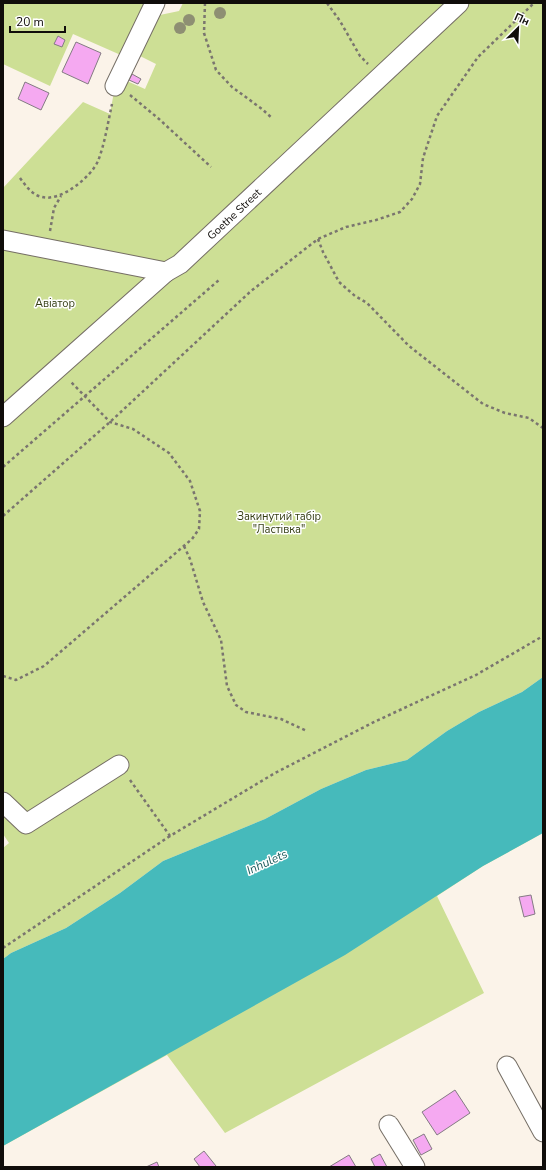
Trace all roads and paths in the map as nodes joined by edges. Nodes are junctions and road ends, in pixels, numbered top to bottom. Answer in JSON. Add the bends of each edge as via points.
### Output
{"nodes":[{"id":1,"x":155,"y":3,"type":"edge"},
{"id":2,"x":205,"y":3,"type":"edge"},
{"id":3,"x":327,"y":3,"type":"edge"},
{"id":4,"x":460,"y":3,"type":"edge"},
{"id":5,"x":534,"y":3,"type":"edge"},
{"id":6,"x":381,"y":76,"type":"junction"},
{"id":7,"x":115,"y":86,"type":"junction"},
{"id":8,"x":272,"y":118,"type":"dead end"},
{"id":9,"x":211,"y":166,"type":"dead end"},
{"id":10,"x":20,"y":178,"type":"dead end"},
{"id":11,"x":61,"y":195,"type":"junction"},
{"id":12,"x":318,"y":239,"type":"junction"},
{"id":13,"x":3,"y":240,"type":"edge"},
{"id":14,"x":46,"y":249,"type":"junction"},
{"id":15,"x":166,"y":272,"type":"junction"},
{"id":16,"x":219,"y":280,"type":"dead end"},
{"id":17,"x":58,"y":368,"type":"junction"},
{"id":18,"x":84,"y":396,"type":"junction"},
{"id":19,"x":3,"y":417,"type":"edge"},
{"id":20,"x":110,"y":422,"type":"junction"},
{"id":21,"x":543,"y":428,"type":"edge"},
{"id":22,"x":3,"y":467,"type":"edge"},
{"id":23,"x":3,"y":516,"type":"edge"},
{"id":24,"x":184,"y":546,"type":"junction"},
{"id":25,"x":543,"y":636,"type":"edge"},
{"id":26,"x":3,"y":676,"type":"edge"},
{"id":27,"x":307,"y":731,"type":"dead end"},
{"id":28,"x":120,"y":765,"type":"joint"},
{"id":29,"x":3,"y":802,"type":"edge"},
{"id":30,"x":170,"y":836,"type":"junction"},
{"id":31,"x":3,"y":948,"type":"edge"},
{"id":32,"x":507,"y":1066,"type":"dead end"},
{"id":33,"x":389,"y":1125,"type":"dead end"},
{"id":34,"x":543,"y":1132,"type":"edge"},
{"id":35,"x":415,"y":1167,"type":"edge"}],
"edges":[{"from":1,"to":7,"type":"street"},
{"from":2,"to":8,"type":"path","via":[[204,34],[216,70],[232,87]]},
{"from":3,"to":6,"type":"path","via":[[360,56]]},
{"from":4,"to":6,"type":"street","name":"Goethe Street"},
{"from":5,"to":12,"type":"path","via":[[478,57],[437,116],[423,158],[420,184],[412,200],[400,212],[346,227]]},
{"from":6,"to":15,"type":"street","name":"Goethe Street","via":[[184,260]]},
{"from":7,"to":9,"type":"path","via":[[159,119]]},
{"from":7,"to":11,"type":"path","via":[[98,161],[88,177]]},
{"from":10,"to":11,"type":"path","via":[[36,195],[44,198]]},
{"from":11,"to":14,"type":"path","via":[[54,208]]},
{"from":12,"to":20,"type":"path","via":[[251,291]]},
{"from":12,"to":21,"type":"path","via":[[340,282],[367,303],[409,346],[483,404],[505,413],[529,418]]},
{"from":13,"to":14,"type":"street"},
{"from":14,"to":15,"type":"street"},
{"from":15,"to":17,"type":"street","name":"Goethe Street"},
{"from":16,"to":18,"type":"path"},
{"from":17,"to":18,"type":"path"},
{"from":17,"to":19,"type":"street","name":"Goethe Street"},
{"from":18,"to":20,"type":"path"},
{"from":18,"to":22,"type":"path"},
{"from":20,"to":23,"type":"path"},
{"from":20,"to":24,"type":"path","via":[[133,430],[169,453],[190,481],[200,511],[199,529]]},
{"from":24,"to":26,"type":"path","via":[[44,666],[16,680]]},
{"from":24,"to":27,"type":"path","via":[[203,602],[221,640],[227,686],[236,705],[246,712],[281,719]]},
{"from":25,"to":30,"type":"path","via":[[476,675],[376,721],[275,773]]},
{"from":28,"to":29,"type":"street","via":[[26,824]]},
{"from":28,"to":30,"type":"path"},
{"from":30,"to":31,"type":"path"},
{"from":32,"to":34,"type":"street"},
{"from":33,"to":35,"type":"street"}]}
